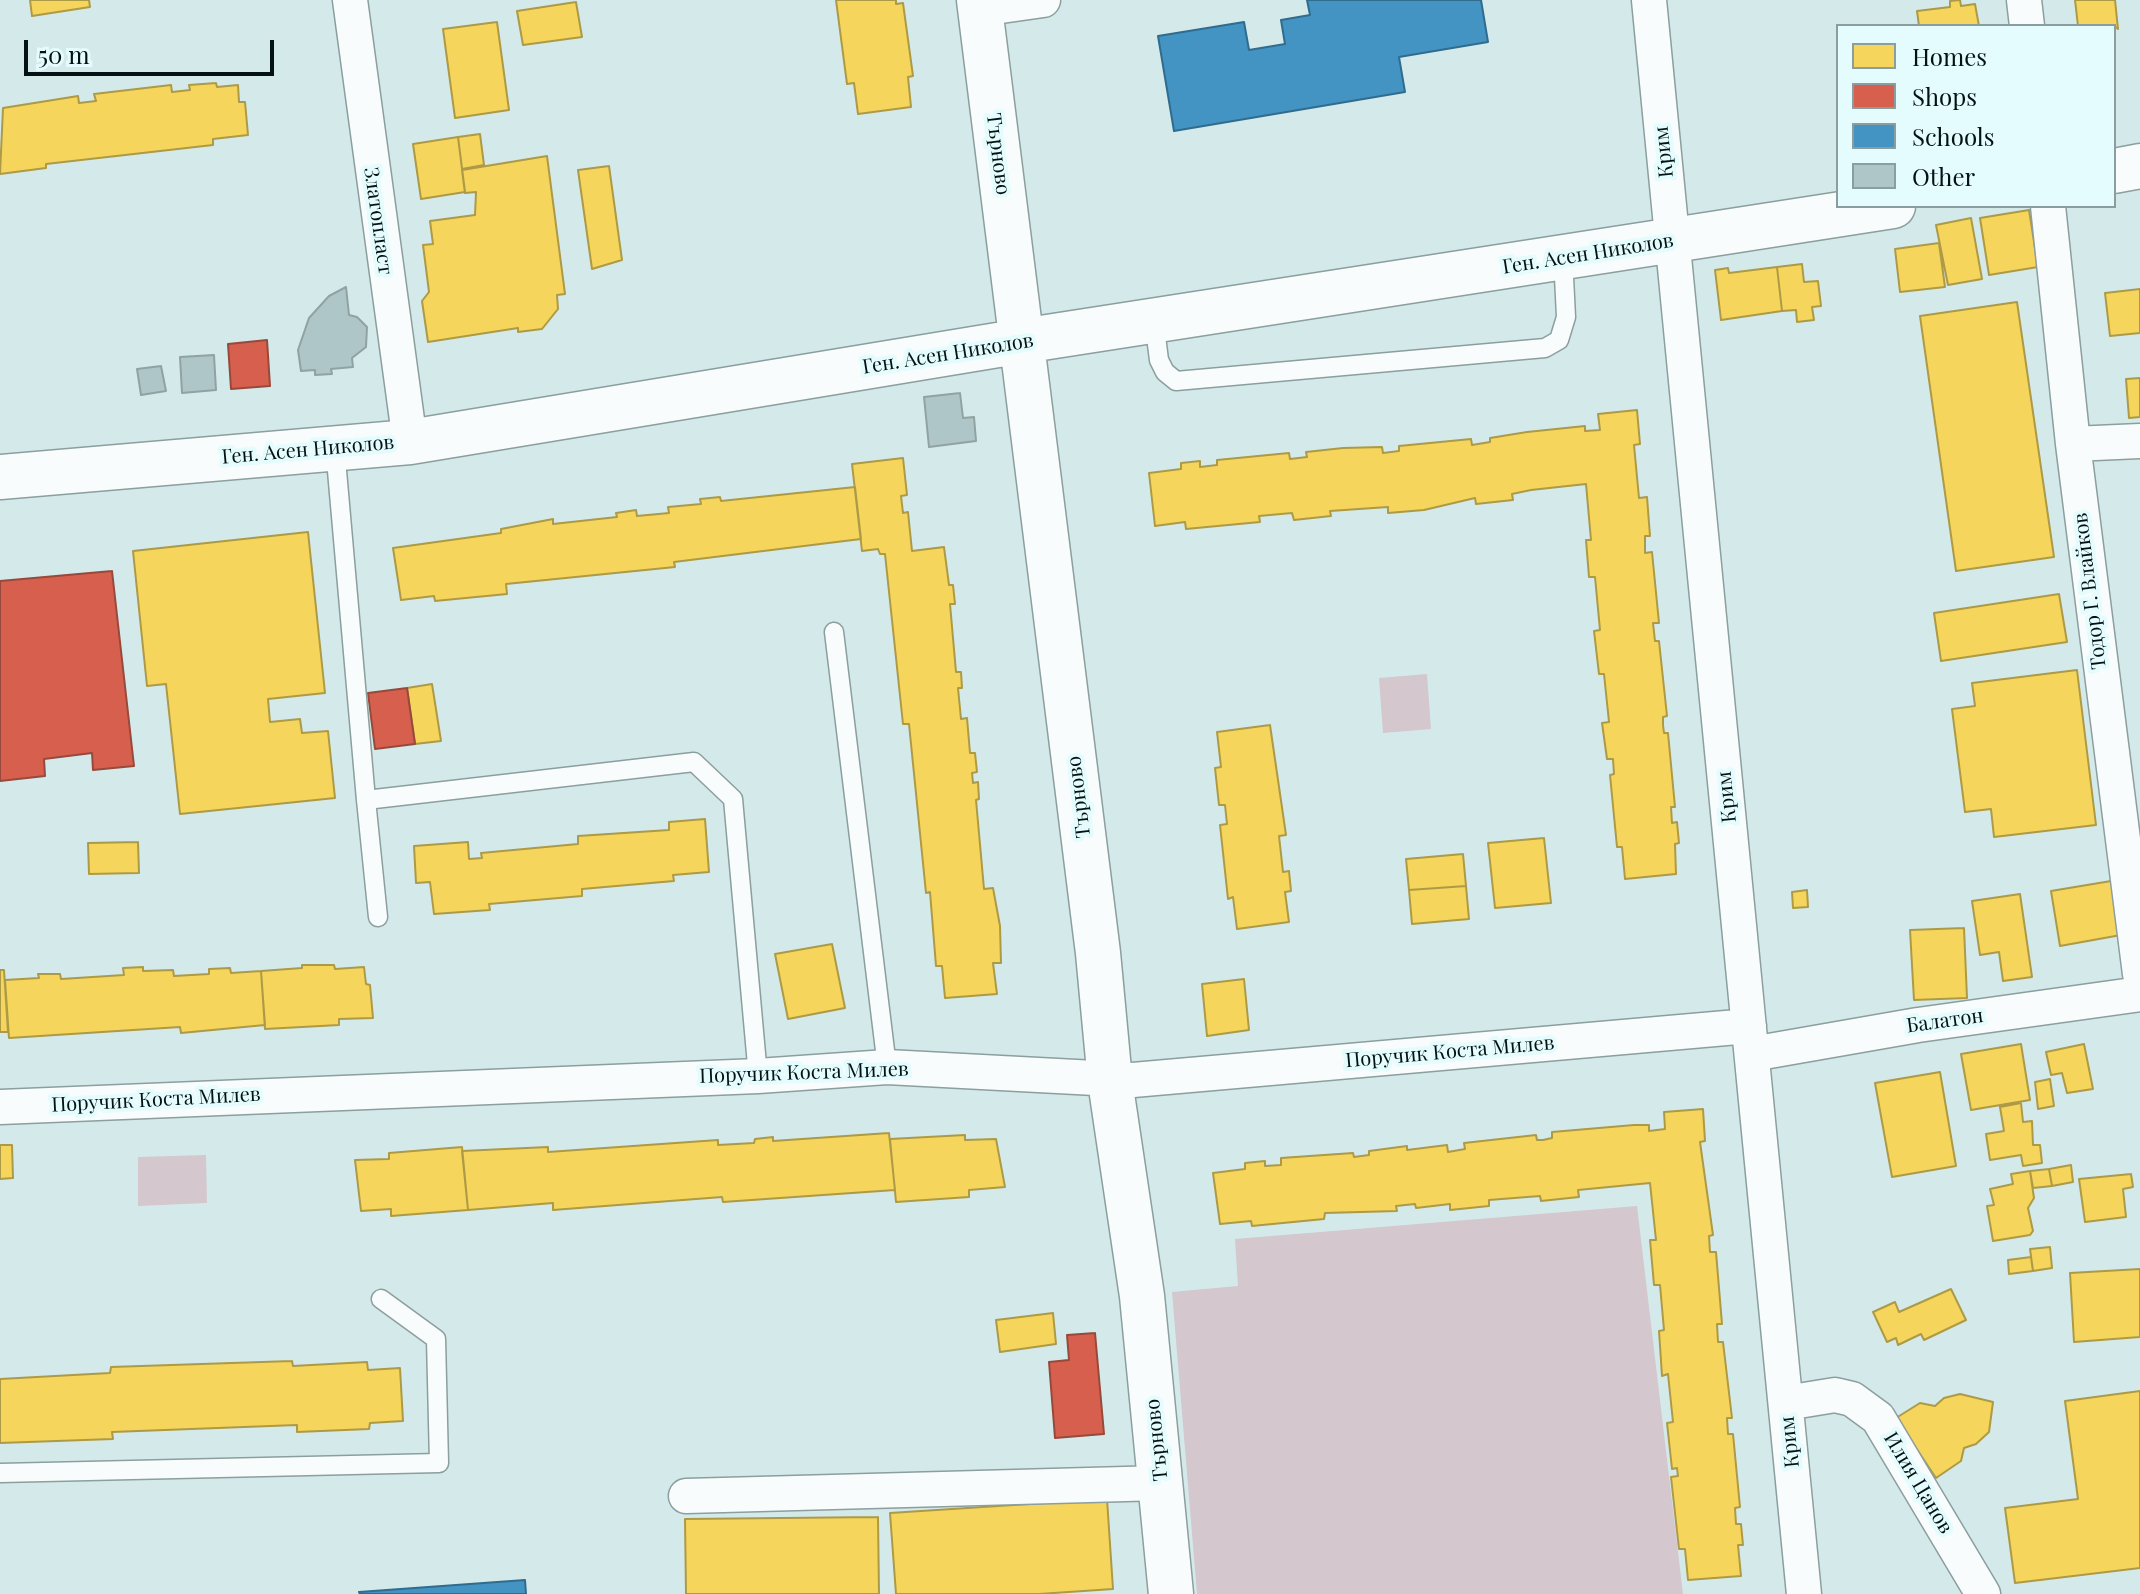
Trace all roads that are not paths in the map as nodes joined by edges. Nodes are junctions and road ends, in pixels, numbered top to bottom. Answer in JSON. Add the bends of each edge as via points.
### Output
{"nodes":[{"id":1,"x":350,"y":0,"type":"edge"},
{"id":2,"x":1043,"y":0,"type":"edge"},
{"id":3,"x":1649,"y":0,"type":"edge"},
{"id":4,"x":2024,"y":0,"type":"edge"},
{"id":5,"x":979,"y":4,"type":"edge"},
{"id":6,"x":2027,"y":24,"type":"edge"},
{"id":7,"x":2140,"y":166,"type":"edge"},
{"id":8,"x":2116,"y":171,"type":"edge"},
{"id":9,"x":1880,"y":208,"type":"edge"},
{"id":10,"x":2048,"y":208,"type":"edge"},
{"id":11,"x":1672,"y":241,"type":"junction"},
{"id":12,"x":1563,"y":257,"type":"junction"},
{"id":13,"x":1154,"y":321,"type":"junction"},
{"id":14,"x":1022,"y":341,"type":"junction"},
{"id":15,"x":2140,"y":441,"type":"edge"},
{"id":16,"x":410,"y":442,"type":"junction"},
{"id":17,"x":2073,"y":444,"type":"junction"},
{"id":18,"x":335,"y":448,"type":"junction"},
{"id":19,"x":0,"y":477,"type":"edge"},
{"id":20,"x":834,"y":632,"type":"dead end"},
{"id":21,"x":2128,"y":791,"type":"edge"},
{"id":22,"x":366,"y":800,"type":"junction"},
{"id":23,"x":378,"y":917,"type":"dead end"},
{"id":24,"x":2140,"y":974,"type":"edge"},
{"id":25,"x":2140,"y":994,"type":"edge"},
{"id":26,"x":1751,"y":1040,"type":"junction"},
{"id":27,"x":887,"y":1067,"type":"junction"},
{"id":28,"x":758,"y":1076,"type":"junction"},
{"id":29,"x":1110,"y":1081,"type":"junction"},
{"id":30,"x":0,"y":1107,"type":"edge"},
{"id":31,"x":381,"y":1299,"type":"dead end"},
{"id":32,"x":1786,"y":1403,"type":"junction"},
{"id":33,"x":0,"y":1473,"type":"edge"},
{"id":34,"x":1162,"y":1483,"type":"junction"},
{"id":35,"x":686,"y":1496,"type":"dead end"},
{"id":36,"x":1171,"y":1594,"type":"edge"},
{"id":37,"x":1804,"y":1594,"type":"edge"},
{"id":38,"x":1983,"y":1594,"type":"edge"}],
"edges":[{"from":1,"to":16,"type":"street","name":"Златопласт"},
{"from":2,"to":5,"type":"street"},
{"from":3,"to":11,"type":"street","name":"Крим"},
{"from":4,"to":6,"type":"street"},
{"from":5,"to":14,"type":"street","name":"Търново"},
{"from":7,"to":8,"type":"street"},
{"from":9,"to":11,"type":"street","name":"Ген. Асен Николов"},
{"from":10,"to":17,"type":"street","name":"Тодор Г. Влайков"},
{"from":11,"to":12,"type":"street","name":"Ген. Асен Николов"},
{"from":11,"to":26,"type":"street","name":"Крим"},
{"from":12,"to":13,"type":"street","name":"Ген. Асен Николов"},
{"from":12,"to":13,"type":"lane","via":[[1566,317],[1559,340],[1545,348],[1176,381],[1159,360]]},
{"from":13,"to":14,"type":"street","name":"Ген. Асен Николов"},
{"from":14,"to":16,"type":"street","name":"Ген. Асен Николов"},
{"from":14,"to":29,"type":"street","name":"Търново"},
{"from":15,"to":17,"type":"street"},
{"from":16,"to":18,"type":"street","name":"Ген. Асен Николов"},
{"from":17,"to":21,"type":"street","name":"Тодор Г. Влайков"},
{"from":18,"to":19,"type":"street","name":"Ген. Асен Николов"},
{"from":18,"to":22,"type":"lane"},
{"from":20,"to":27,"type":"lane"},
{"from":21,"to":24,"type":"street","name":"Тодор Г. Влайков"},
{"from":22,"to":23,"type":"lane"},
{"from":22,"to":28,"type":"lane","via":[[694,762],[733,799]]},
{"from":25,"to":26,"type":"street","name":"Балатон","via":[[1918,1025]]},
{"from":26,"to":29,"type":"street","name":"Поручик Коста Милев"},
{"from":26,"to":32,"type":"street","name":"Крим"},
{"from":27,"to":28,"type":"street","name":"Поручик Коста Милев"},
{"from":27,"to":29,"type":"street","name":"Поручик Коста Милев"},
{"from":28,"to":30,"type":"street","name":"Поручик Коста Милев"},
{"from":29,"to":34,"type":"street","name":"Търново","via":[[1142,1296]]},
{"from":31,"to":33,"type":"lane","via":[[436,1339],[439,1463]]},
{"from":32,"to":37,"type":"street","name":"Крим"},
{"from":32,"to":38,"type":"street","name":"Илия Цанов","via":[[1835,1395],[1852,1399],[1878,1418]]},
{"from":34,"to":35,"type":"street"},
{"from":34,"to":36,"type":"street","name":"Търново"}]}
